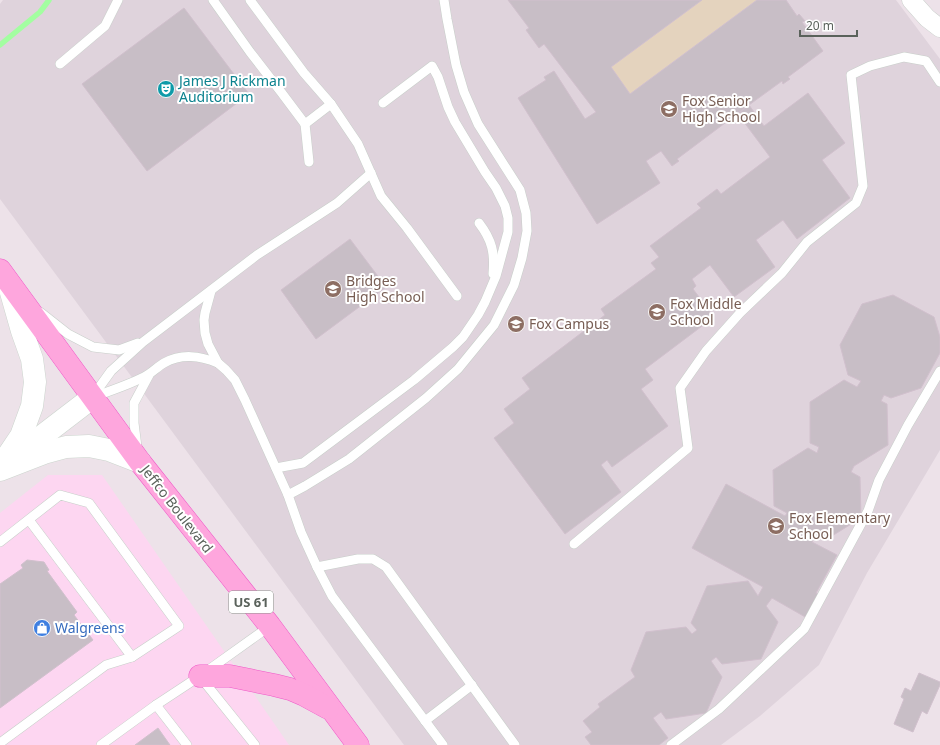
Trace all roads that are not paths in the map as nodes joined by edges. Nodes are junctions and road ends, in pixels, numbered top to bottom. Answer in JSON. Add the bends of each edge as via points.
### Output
{"nodes":[{"id":1,"x":118,"y":0,"type":"edge"},
{"id":2,"x":214,"y":0,"type":"edge"},
{"id":3,"x":250,"y":0,"type":"edge"},
{"id":4,"x":444,"y":0,"type":"edge"},
{"id":5,"x":911,"y":0,"type":"edge"},
{"id":6,"x":940,"y":28,"type":"edge"},
{"id":7,"x":60,"y":64,"type":"dead end"},
{"id":8,"x":940,"y":82,"type":"edge"},
{"id":9,"x":383,"y":103,"type":"dead end"},
{"id":10,"x":331,"y":104,"type":"junction"},
{"id":11,"x":305,"y":124,"type":"junction"},
{"id":12,"x":308,"y":162,"type":"dead end"},
{"id":13,"x":371,"y":173,"type":"junction"},
{"id":14,"x":479,"y":223,"type":"dead end"},
{"id":15,"x":3,"y":275,"type":"edge"},
{"id":16,"x":491,"y":288,"type":"junction"},
{"id":17,"x":211,"y":291,"type":"junction"},
{"id":18,"x":457,"y":296,"type":"dead end"},
{"id":19,"x":143,"y":342,"type":"junction"},
{"id":20,"x":218,"y":363,"type":"junction"},
{"id":21,"x":940,"y":371,"type":"edge"},
{"id":22,"x":148,"y":375,"type":"junction"},
{"id":23,"x":93,"y":397,"type":"junction"},
{"id":24,"x":140,"y":462,"type":"junction"},
{"id":25,"x":276,"y":468,"type":"junction"},
{"id":26,"x":0,"y":469,"type":"edge"},
{"id":27,"x":288,"y":495,"type":"junction"},
{"id":28,"x":29,"y":520,"type":"junction"},
{"id":29,"x":0,"y":542,"type":"edge"},
{"id":30,"x":574,"y":544,"type":"dead end"},
{"id":31,"x":316,"y":567,"type":"junction"},
{"id":32,"x":270,"y":626,"type":"junction"},
{"id":33,"x":132,"y":657,"type":"junction"},
{"id":34,"x":200,"y":676,"type":"junction"},
{"id":35,"x":472,"y":684,"type":"junction"},
{"id":36,"x":156,"y":705,"type":"junction"},
{"id":37,"x":332,"y":710,"type":"junction"},
{"id":38,"x":425,"y":721,"type":"junction"},
{"id":39,"x":0,"y":744,"type":"edge"},
{"id":40,"x":101,"y":745,"type":"edge"},
{"id":41,"x":187,"y":745,"type":"edge"},
{"id":42,"x":255,"y":745,"type":"edge"},
{"id":43,"x":358,"y":745,"type":"edge"},
{"id":44,"x":443,"y":745,"type":"edge"},
{"id":45,"x":516,"y":745,"type":"edge"},
{"id":46,"x":671,"y":745,"type":"edge"}],
"edges":[{"from":1,"to":7,"type":"lane","via":[[105,26]]},
{"from":2,"to":11,"type":"lane"},
{"from":3,"to":10,"type":"lane","via":[[304,73]]},
{"from":4,"to":27,"type":"lane","via":[[456,65],[464,92],[478,124],[520,190],[526,213],[527,231],[514,285],[494,325],[458,369],[349,459]]},
{"from":5,"to":6,"type":"street"},
{"from":8,"to":30,"type":"lane","via":[[926,61],[904,57],[870,66],[851,75],[863,186],[856,203],[807,242],[782,273],[740,313],[706,351],[680,388],[688,448]]},
{"from":9,"to":16,"type":"lane","via":[[432,66],[455,122],[505,206],[508,232]]},
{"from":10,"to":11,"type":"lane"},
{"from":10,"to":13,"type":"lane","via":[[358,144]]},
{"from":11,"to":12,"type":"lane"},
{"from":13,"to":17,"type":"lane","via":[[337,203],[257,255]]},
{"from":13,"to":18,"type":"lane","via":[[381,196],[408,228]]},
{"from":14,"to":16,"type":"lane","via":[[491,242],[494,255]]},
{"from":15,"to":19,"type":"lane","via":[[37,310],[68,334],[94,347],[119,350]]},
{"from":15,"to":23,"type":"main road","name":"Jeffco Boulevard","number":"US 61"},
{"from":15,"to":26,"type":"street","via":[[32,359],[35,382],[32,406],[21,436]]},
{"from":16,"to":25,"type":"lane","via":[[478,315],[463,337],[414,380],[303,463]]},
{"from":17,"to":19,"type":"lane"},
{"from":17,"to":20,"type":"lane","via":[[205,313],[205,333]]},
{"from":19,"to":23,"type":"lane","via":[[111,371]]},
{"from":20,"to":22,"type":"lane","via":[[198,356],[175,358]]},
{"from":20,"to":25,"type":"lane","via":[[235,380]]},
{"from":21,"to":46,"type":"lane","via":[[879,480],[868,511],[804,629],[719,709]]},
{"from":22,"to":23,"type":"lane"},
{"from":22,"to":24,"type":"lane","via":[[134,403],[136,444]]},
{"from":23,"to":24,"type":"main road","name":"Jeffco Boulevard","number":"US 61"},
{"from":23,"to":26,"type":"street"},
{"from":24,"to":26,"type":"street","via":[[109,450],[89,446],[44,453]]},
{"from":24,"to":32,"type":"main road","name":"Jeffco Boulevard","number":"US 61"},
{"from":25,"to":27,"type":"lane"},
{"from":27,"to":31,"type":"lane"},
{"from":28,"to":29,"type":"lane"},
{"from":28,"to":33,"type":"lane"},
{"from":28,"to":33,"type":"lane","via":[[60,495],[90,503],[179,626]]},
{"from":31,"to":35,"type":"lane","via":[[358,559],[373,559],[386,567]]},
{"from":31,"to":38,"type":"lane","via":[[332,596]]},
{"from":32,"to":34,"type":"lane"},
{"from":32,"to":37,"type":"main road","name":"Jeffco Boulevard","number":"US 61"},
{"from":33,"to":39,"type":"lane","via":[[106,665]]},
{"from":34,"to":36,"type":"lane"},
{"from":34,"to":37,"type":"main road","via":[[230,676],[290,689]]},
{"from":34,"to":42,"type":"lane"},
{"from":35,"to":38,"type":"lane"},
{"from":35,"to":45,"type":"lane"},
{"from":36,"to":40,"type":"lane"},
{"from":36,"to":41,"type":"lane"},
{"from":37,"to":43,"type":"main road","name":"Jeffco Boulevard","number":"US 61"},
{"from":38,"to":44,"type":"lane"}]}
